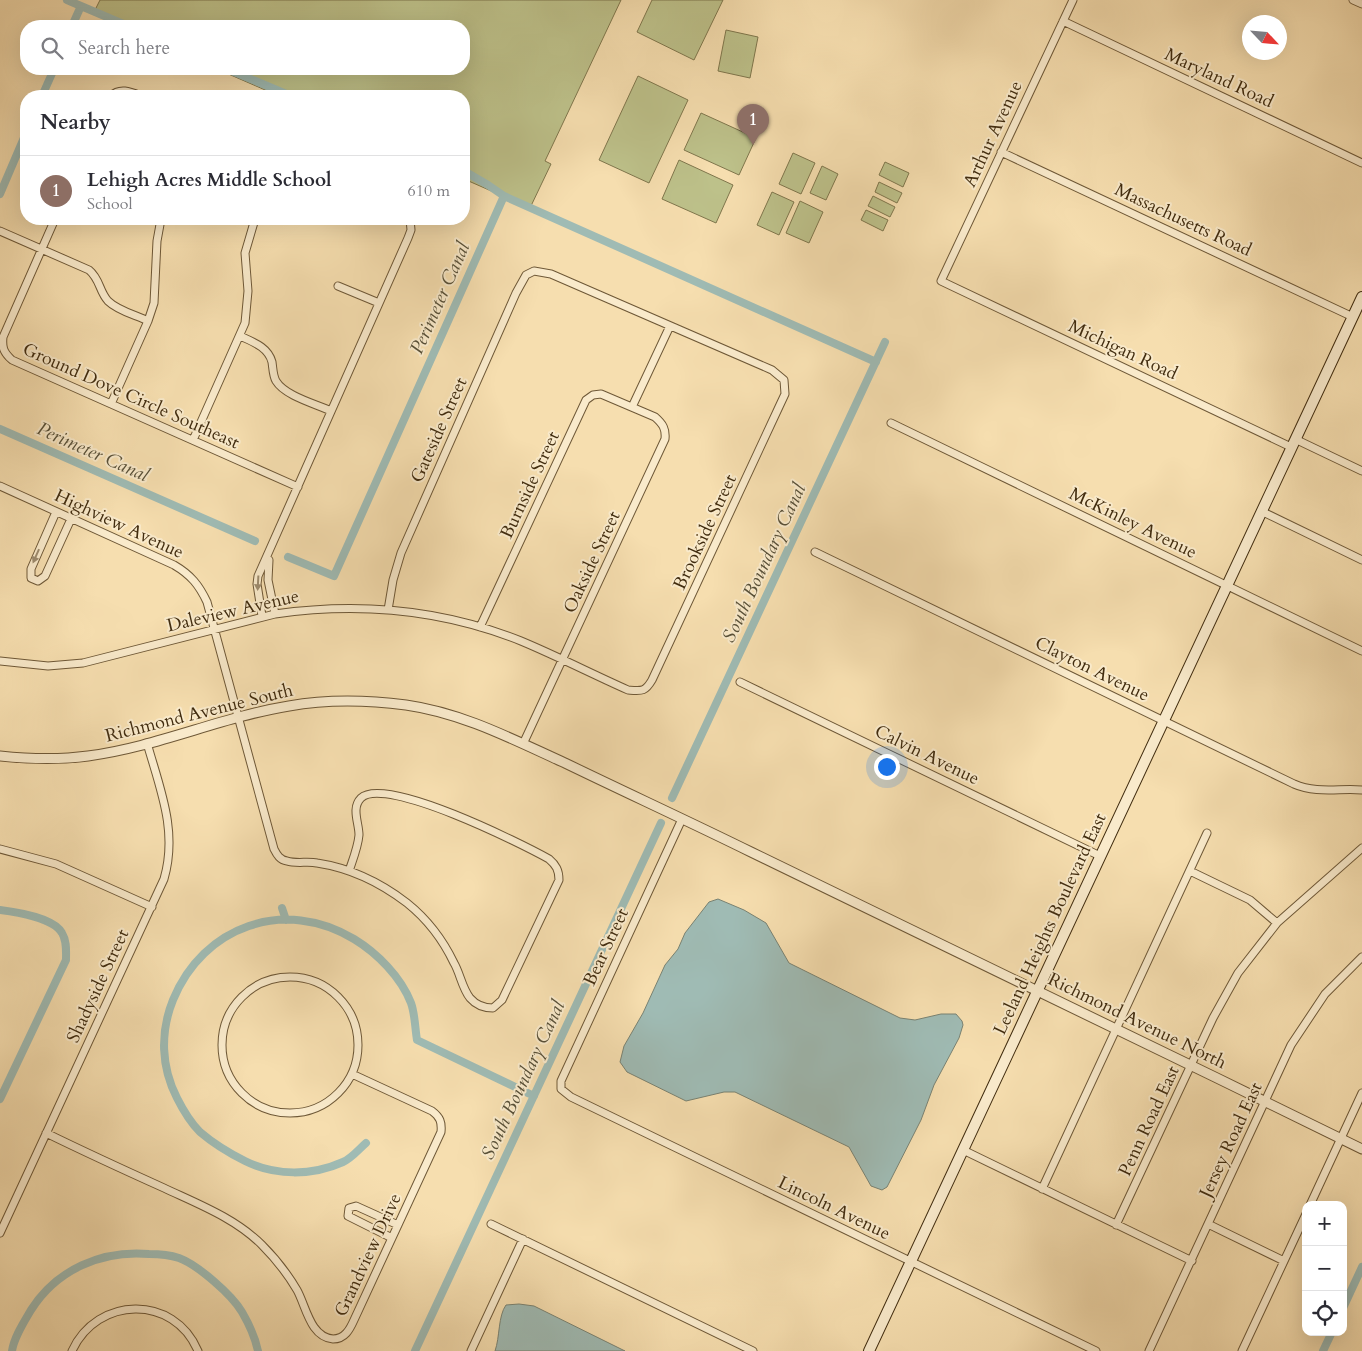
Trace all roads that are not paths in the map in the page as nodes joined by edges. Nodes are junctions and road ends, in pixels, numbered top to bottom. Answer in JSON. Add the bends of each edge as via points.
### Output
{"nodes":[{"id":1,"x":1073,"y":0,"type":"edge"},
{"id":2,"x":1353,"y":0,"type":"edge"},
{"id":3,"x":1362,"y":4,"type":"edge"},
{"id":4,"x":1063,"y":21,"type":"junction"},
{"id":5,"x":1001,"y":152,"type":"junction"},
{"id":6,"x":1362,"y":162,"type":"edge"},
{"id":7,"x":52,"y":225,"type":"edge"},
{"id":8,"x":160,"y":225,"type":"edge"},
{"id":9,"x":252,"y":225,"type":"edge"},
{"id":10,"x":411,"y":225,"type":"edge"},
{"id":11,"x":0,"y":231,"type":"edge"},
{"id":12,"x":41,"y":249,"type":"junction"},
{"id":13,"x":941,"y":281,"type":"joint"},
{"id":14,"x":338,"y":286,"type":"dead end"},
{"id":15,"x":1362,"y":297,"type":"edge"},
{"id":16,"x":379,"y":303,"type":"junction"},
{"id":17,"x":1353,"y":316,"type":"junction"},
{"id":18,"x":148,"y":321,"type":"junction"},
{"id":19,"x":670,"y":326,"type":"junction"},
{"id":20,"x":240,"y":336,"type":"junction"},
{"id":21,"x":111,"y":404,"type":"junction"},
{"id":22,"x":632,"y":407,"type":"junction"},
{"id":23,"x":331,"y":411,"type":"junction"},
{"id":24,"x":891,"y":423,"type":"dead end"},
{"id":25,"x":193,"y":440,"type":"junction"},
{"id":26,"x":1293,"y":443,"type":"junction"},
{"id":27,"x":1362,"y":471,"type":"edge"},
{"id":28,"x":0,"y":486,"type":"edge"},
{"id":29,"x":298,"y":487,"type":"junction"},
{"id":30,"x":1261,"y":511,"type":"junction"},
{"id":31,"x":56,"y":512,"type":"junction"},
{"id":32,"x":71,"y":519,"type":"junction"},
{"id":33,"x":270,"y":551,"type":"junction"},
{"id":34,"x":815,"y":552,"type":"dead end"},
{"id":35,"x":1362,"y":560,"type":"edge"},
{"id":36,"x":1226,"y":585,"type":"junction"},
{"id":37,"x":388,"y":610,"type":"junction"},
{"id":38,"x":275,"y":614,"type":"junction"},
{"id":39,"x":262,"y":616,"type":"junction"},
{"id":40,"x":480,"y":627,"type":"junction"},
{"id":41,"x":214,"y":628,"type":"junction"},
{"id":42,"x":1362,"y":651,"type":"edge"},
{"id":43,"x":562,"y":660,"type":"junction"},
{"id":44,"x":0,"y":661,"type":"edge"},
{"id":45,"x":740,"y":682,"type":"dead end"},
{"id":46,"x":641,"y":691,"type":"joint"},
{"id":47,"x":237,"y":718,"type":"junction"},
{"id":48,"x":1163,"y":720,"type":"junction"},
{"id":49,"x":147,"y":743,"type":"junction"},
{"id":50,"x":523,"y":744,"type":"junction"},
{"id":51,"x":0,"y":756,"type":"edge"},
{"id":52,"x":1362,"y":790,"type":"edge"},
{"id":53,"x":682,"y":819,"type":"junction"},
{"id":54,"x":1207,"y":833,"type":"dead end"},
{"id":55,"x":1362,"y":848,"type":"edge"},
{"id":56,"x":0,"y":849,"type":"edge"},
{"id":57,"x":1100,"y":856,"type":"junction"},
{"id":58,"x":349,"y":871,"type":"junction"},
{"id":59,"x":1190,"y":871,"type":"junction"},
{"id":60,"x":152,"y":907,"type":"junction"},
{"id":61,"x":1277,"y":923,"type":"junction"},
{"id":62,"x":1362,"y":957,"type":"edge"},
{"id":63,"x":1037,"y":990,"type":"junction"},
{"id":64,"x":1116,"y":1030,"type":"junction"},
{"id":65,"x":1191,"y":1066,"type":"junction"},
{"id":66,"x":352,"y":1074,"type":"junction"},
{"id":67,"x":560,"y":1089,"type":"joint"},
{"id":68,"x":1362,"y":1093,"type":"edge"},
{"id":69,"x":1266,"y":1102,"type":"junction"},
{"id":70,"x":46,"y":1133,"type":"junction"},
{"id":71,"x":1341,"y":1138,"type":"junction"},
{"id":72,"x":1362,"y":1149,"type":"edge"},
{"id":73,"x":963,"y":1150,"type":"junction"},
{"id":74,"x":1042,"y":1189,"type":"junction"},
{"id":75,"x":1312,"y":1201,"type":"edge"},
{"id":76,"x":1302,"y":1223,"type":"edge"},
{"id":77,"x":491,"y":1224,"type":"dead end"},
{"id":78,"x":1208,"y":1224,"type":"junction"},
{"id":79,"x":398,"y":1225,"type":"junction"},
{"id":80,"x":1116,"y":1225,"type":"junction"},
{"id":81,"x":0,"y":1233,"type":"edge"},
{"id":82,"x":392,"y":1238,"type":"junction"},
{"id":83,"x":523,"y":1239,"type":"junction"},
{"id":84,"x":911,"y":1261,"type":"junction"},
{"id":85,"x":1192,"y":1261,"type":"junction"},
{"id":86,"x":1284,"y":1261,"type":"junction"},
{"id":87,"x":72,"y":1351,"type":"edge"},
{"id":88,"x":198,"y":1351,"type":"edge"},
{"id":89,"x":471,"y":1351,"type":"edge"},
{"id":90,"x":753,"y":1351,"type":"edge"},
{"id":91,"x":869,"y":1351,"type":"edge"},
{"id":92,"x":1096,"y":1351,"type":"edge"},
{"id":93,"x":1149,"y":1351,"type":"edge"},
{"id":94,"x":1242,"y":1351,"type":"edge"}],
"edges":[{"from":1,"to":4,"type":"street","name":"Arthur Avenue"},
{"from":2,"to":3,"type":"street"},
{"from":4,"to":5,"type":"street","name":"Arthur Avenue"},
{"from":4,"to":6,"type":"street","name":"Maryland Road"},
{"from":5,"to":13,"type":"street","name":"Arthur Avenue"},
{"from":5,"to":17,"type":"street","name":"Massachusetts Road"},
{"from":7,"to":12,"type":"street","name":"Ground Dove Circle Southeast"},
{"from":8,"to":18,"type":"street","via":[[156,249],[156,293]]},
{"from":9,"to":20,"type":"street","via":[[245,253],[247,312]]},
{"from":10,"to":16,"type":"street","via":[[408,238]]},
{"from":11,"to":12,"type":"street"},
{"from":12,"to":18,"type":"street","via":[[89,270],[108,300]]},
{"from":12,"to":21,"type":"street","name":"Ground Dove Circle Southeast","via":[[3,336],[5,354]]},
{"from":13,"to":26,"type":"street","name":"Michigan Road"},
{"from":14,"to":16,"type":"street"},
{"from":15,"to":17,"type":"main road","name":"Leeland Heights Boulevard East"},
{"from":16,"to":23,"type":"street"},
{"from":17,"to":26,"type":"main road","name":"Leeland Heights Boulevard East"},
{"from":18,"to":21,"type":"street"},
{"from":19,"to":22,"type":"street"},
{"from":19,"to":37,"type":"street","name":"Gateside Street","via":[[551,274],[534,270],[526,275],[408,537],[396,568]]},
{"from":19,"to":46,"type":"street","name":"Brookside Street","via":[[772,370],[784,380],[785,394],[652,680]]},
{"from":20,"to":23,"type":"street","via":[[269,353],[276,381],[281,387]]},
{"from":20,"to":25,"type":"street"},
{"from":21,"to":25,"type":"street","name":"Ground Dove Circle Southeast"},
{"from":22,"to":40,"type":"street","name":"Burnside Street","via":[[601,394],[586,400]]},
{"from":22,"to":43,"type":"street","name":"Oakside Street","via":[[662,422],[666,430],[665,439]]},
{"from":23,"to":29,"type":"street"},
{"from":24,"to":36,"type":"street","name":"McKinley Avenue"},
{"from":25,"to":29,"type":"street","name":"Ground Dove Circle Southeast"},
{"from":26,"to":27,"type":"street","name":"Michigan Road"},
{"from":26,"to":30,"type":"main road","name":"Leeland Heights Boulevard East"},
{"from":28,"to":31,"type":"street","name":"Highview Avenue"},
{"from":29,"to":33,"type":"street"},
{"from":30,"to":35,"type":"street"},
{"from":30,"to":36,"type":"main road","name":"Leeland Heights Boulevard East"},
{"from":31,"to":32,"type":"street","name":"Highview Avenue"},
{"from":31,"to":32,"type":"street","one_way":true,"via":[[31,570],[32,578],[38,581],[45,576]]},
{"from":32,"to":41,"type":"street","name":"Highview Avenue","via":[[190,575],[201,590]]},
{"from":33,"to":38,"type":"street","via":[[267,568]]},
{"from":33,"to":39,"type":"street","one_way":true,"via":[[257,584]]},
{"from":34,"to":48,"type":"street","name":"Clayton Avenue"},
{"from":36,"to":42,"type":"street","name":"McKinley Avenue"},
{"from":36,"to":48,"type":"main road","name":"Leeland Heights Boulevard East"},
{"from":37,"to":38,"type":"street","name":"Daleview Avenue","via":[[356,607]]},
{"from":37,"to":40,"type":"street","name":"Daleview Avenue","via":[[435,616]]},
{"from":38,"to":39,"type":"street","name":"Daleview Avenue"},
{"from":39,"to":41,"type":"street","name":"Daleview Avenue"},
{"from":40,"to":43,"type":"street","name":"Daleview Avenue"},
{"from":41,"to":44,"type":"street","name":"Daleview Avenue","via":[[83,663],[48,666]]},
{"from":41,"to":47,"type":"street","name":"Highview Avenue"},
{"from":43,"to":46,"type":"street","name":"Daleview Avenue","via":[[628,690]]},
{"from":43,"to":50,"type":"street","name":"Oakside Street"},
{"from":45,"to":57,"type":"street","name":"Calvin Avenue"},
{"from":47,"to":49,"type":"street","name":"Richmond Avenue South"},
{"from":47,"to":50,"type":"street","name":"Richmond Avenue South","via":[[303,704],[381,702],[450,715]]},
{"from":47,"to":58,"type":"street","name":"Highview Avenue","via":[[278,857],[287,862],[316,863]]},
{"from":48,"to":52,"type":"street","name":"Clayton Avenue","via":[[1302,788]]},
{"from":48,"to":57,"type":"main road","name":"Leeland Heights Boulevard East"},
{"from":49,"to":51,"type":"street","name":"Richmond Avenue South","via":[[113,752],[62,758]]},
{"from":49,"to":60,"type":"street","name":"Shadyside Street","via":[[166,812],[170,840],[168,866]]},
{"from":50,"to":53,"type":"street","name":"Richmond Avenue South"},
{"from":53,"to":63,"type":"street","name":"Richmond Avenue North"},
{"from":53,"to":67,"type":"street","name":"Bear Street","via":[[560,1081]]},
{"from":54,"to":59,"type":"street"},
{"from":55,"to":61,"type":"street","name":"Penn Road East"},
{"from":56,"to":60,"type":"street","via":[[56,864]]},
{"from":57,"to":63,"type":"main road","name":"Leeland Heights Boulevard East"},
{"from":58,"to":58,"type":"street","name":"Highview Avenue","via":[[382,886],[415,910],[450,955],[469,997],[486,1008],[493,1008],[506,993],[559,880],[556,865],[539,854],[459,816],[416,801],[375,794],[360,798],[356,806],[358,842]]},
{"from":59,"to":61,"type":"street","via":[[1242,895]]},
{"from":59,"to":64,"type":"street"},
{"from":60,"to":70,"type":"street","name":"Shadyside Street"},
{"from":61,"to":65,"type":"street","name":"Penn Road East","via":[[1238,973]]},
{"from":62,"to":69,"type":"street","name":"Jersey Road East","via":[[1315,1007],[1292,1045]]},
{"from":63,"to":64,"type":"street","name":"Richmond Avenue North"},
{"from":63,"to":73,"type":"main road","name":"Leeland Heights Boulevard East"},
{"from":64,"to":65,"type":"street","name":"Richmond Avenue North"},
{"from":64,"to":74,"type":"street"},
{"from":65,"to":69,"type":"street","name":"Richmond Avenue North"},
{"from":65,"to":80,"type":"street","name":"Penn Road East"},
{"from":66,"to":66,"type":"street","via":[[358,1054],[354,1019],[346,1004],[326,986],[293,976],[269,979],[243,995],[227,1018],[222,1047],[226,1070],[242,1093],[259,1106],[279,1112],[308,1111],[335,1097]]},
{"from":66,"to":79,"type":"street","name":"Grandview Drive","via":[[432,1111],[442,1123],[441,1132]]},
{"from":67,"to":84,"type":"street","name":"Lincoln Avenue","via":[[580,1102]]},
{"from":68,"to":71,"type":"street"},
{"from":69,"to":71,"type":"street","name":"Richmond Avenue North"},
{"from":69,"to":78,"type":"street","name":"Jersey Road East"},
{"from":70,"to":81,"type":"street","name":"Shadyside Street"},
{"from":70,"to":82,"type":"street","name":"Grandview Drive","via":[[219,1214],[246,1231],[278,1262],[298,1293],[314,1328],[328,1338],[344,1336],[349,1329]]},
{"from":71,"to":72,"type":"street","name":"Richmond Avenue North"},
{"from":71,"to":75,"type":"street"},
{"from":73,"to":74,"type":"street"},
{"from":73,"to":84,"type":"main road","name":"Leeland Heights Boulevard East"},
{"from":74,"to":80,"type":"street"},
{"from":76,"to":86,"type":"street"},
{"from":77,"to":83,"type":"street"},
{"from":78,"to":85,"type":"street","name":"Jersey Road East"},
{"from":78,"to":86,"type":"street"},
{"from":79,"to":82,"type":"street","name":"Grandview Drive"},
{"from":79,"to":82,"type":"street","via":[[356,1206],[349,1208],[349,1216]]},
{"from":80,"to":85,"type":"street"},
{"from":83,"to":89,"type":"street"},
{"from":83,"to":90,"type":"street"},
{"from":84,"to":91,"type":"main road","name":"Leeland Heights Boulevard East"},
{"from":84,"to":92,"type":"street","name":"Lincoln Avenue"},
{"from":85,"to":93,"type":"street","name":"Jersey Road East"},
{"from":86,"to":94,"type":"street"},
{"from":87,"to":88,"type":"street","via":[[81,1336],[100,1318],[122,1310],[138,1309],[154,1312],[178,1324]]}]}
